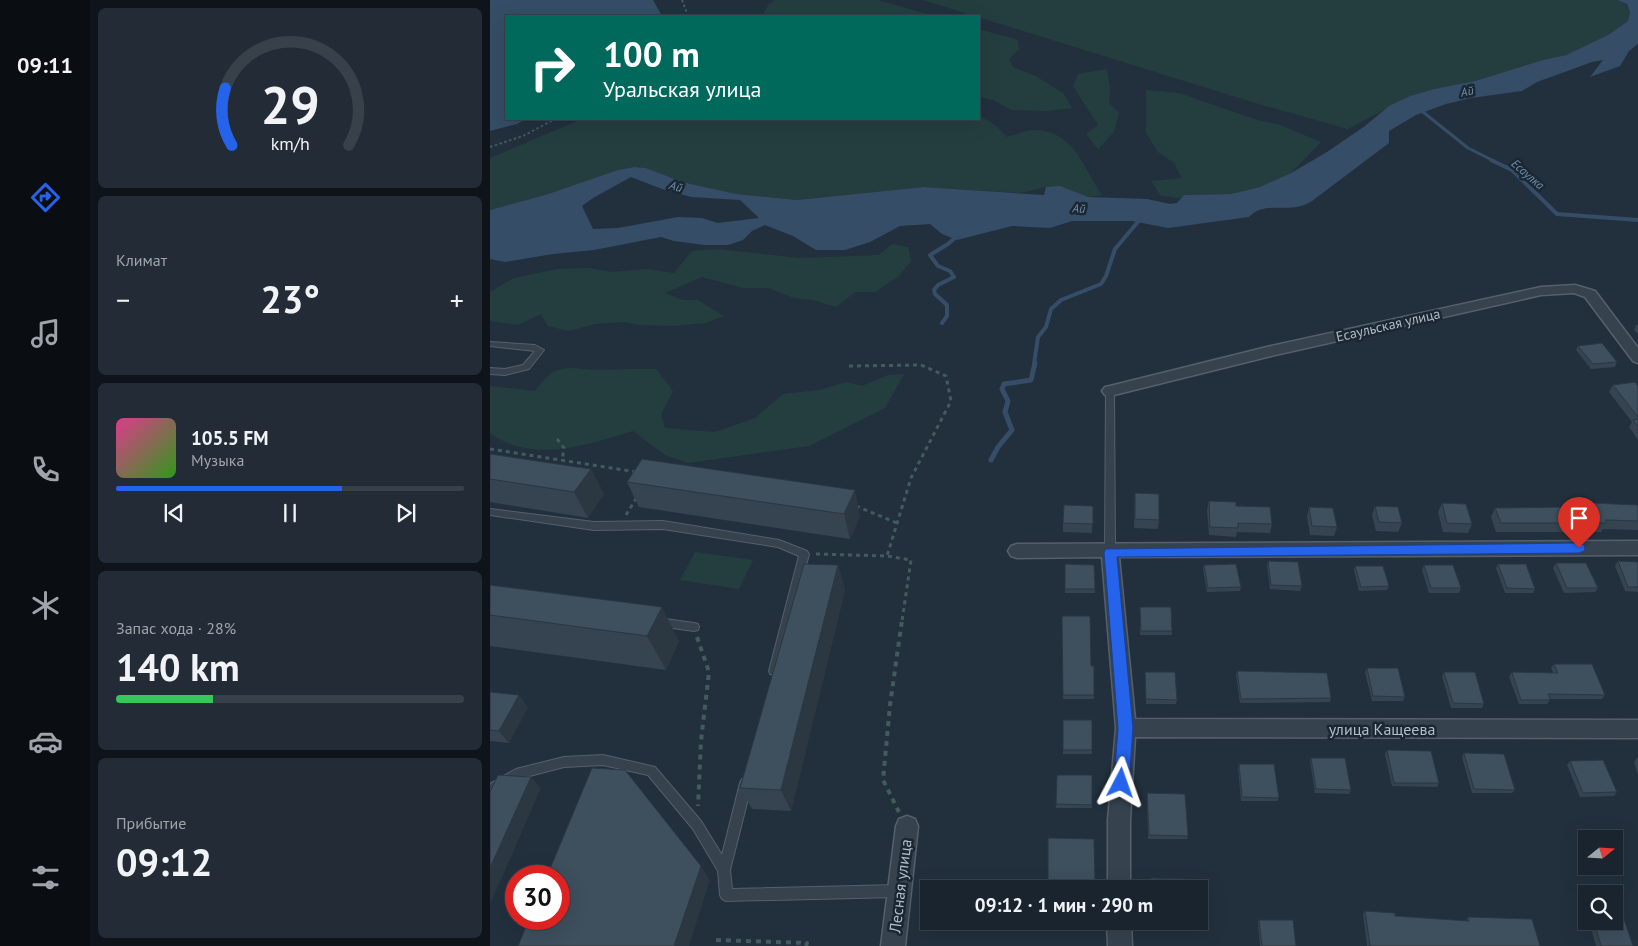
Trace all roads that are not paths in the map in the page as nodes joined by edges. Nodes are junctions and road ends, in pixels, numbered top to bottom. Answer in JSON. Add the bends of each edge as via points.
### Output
{"nodes":[{"id":1,"x":490,"y":344,"type":"edge"},
{"id":2,"x":1638,"y":358,"type":"edge"},
{"id":3,"x":490,"y":371,"type":"edge"},
{"id":4,"x":1110,"y":391,"type":"joint"},
{"id":5,"x":490,"y":512,"type":"edge"},
{"id":6,"x":1638,"y":548,"type":"edge"},
{"id":7,"x":1017,"y":552,"type":"dead end"},
{"id":8,"x":1110,"y":552,"type":"junction"},
{"id":9,"x":646,"y":620,"type":"edge"},
{"id":10,"x":694,"y":627,"type":"road end"},
{"id":11,"x":771,"y":681,"type":"edge"},
{"id":12,"x":1126,"y":728,"type":"junction"},
{"id":13,"x":1638,"y":730,"type":"edge"},
{"id":14,"x":748,"y":776,"type":"edge"},
{"id":15,"x":490,"y":790,"type":"edge"},
{"id":16,"x":907,"y":826,"type":"road end"},
{"id":17,"x":724,"y":870,"type":"junction"},
{"id":18,"x":1119,"y":880,"type":"edge"},
{"id":19,"x":899,"y":891,"type":"junction"},
{"id":20,"x":1119,"y":930,"type":"edge"},
{"id":21,"x":893,"y":946,"type":"edge"},
{"id":22,"x":1120,"y":946,"type":"edge"}],
"edges":[{"from":1,"to":3,"type":"lane","via":[[540,350],[526,367],[506,372]]},
{"from":2,"to":4,"type":"street","name":"Есаульская улица","via":[[1590,294],[1575,289],[1541,291],[1267,352]]},
{"from":4,"to":8,"type":"lane"},
{"from":5,"to":11,"type":"lane","via":[[594,526],[663,525],[779,544],[804,554]]},
{"from":6,"to":8,"type":"street"},
{"from":7,"to":8,"type":"street"},
{"from":8,"to":12,"type":"street"},
{"from":9,"to":10,"type":"lane"},
{"from":12,"to":13,"type":"street","name":"улица Кащеева"},
{"from":12,"to":18,"type":"street","via":[[1118,820]]},
{"from":14,"to":17,"type":"lane"},
{"from":15,"to":17,"type":"lane","via":[[516,774],[564,762],[602,760],[651,771],[697,825]]},
{"from":16,"to":19,"type":"street","name":"Лесная улица"},
{"from":17,"to":19,"type":"lane","via":[[726,896]]},
{"from":19,"to":21,"type":"street","name":"Лесная улица"},
{"from":20,"to":22,"type":"street"}]}
